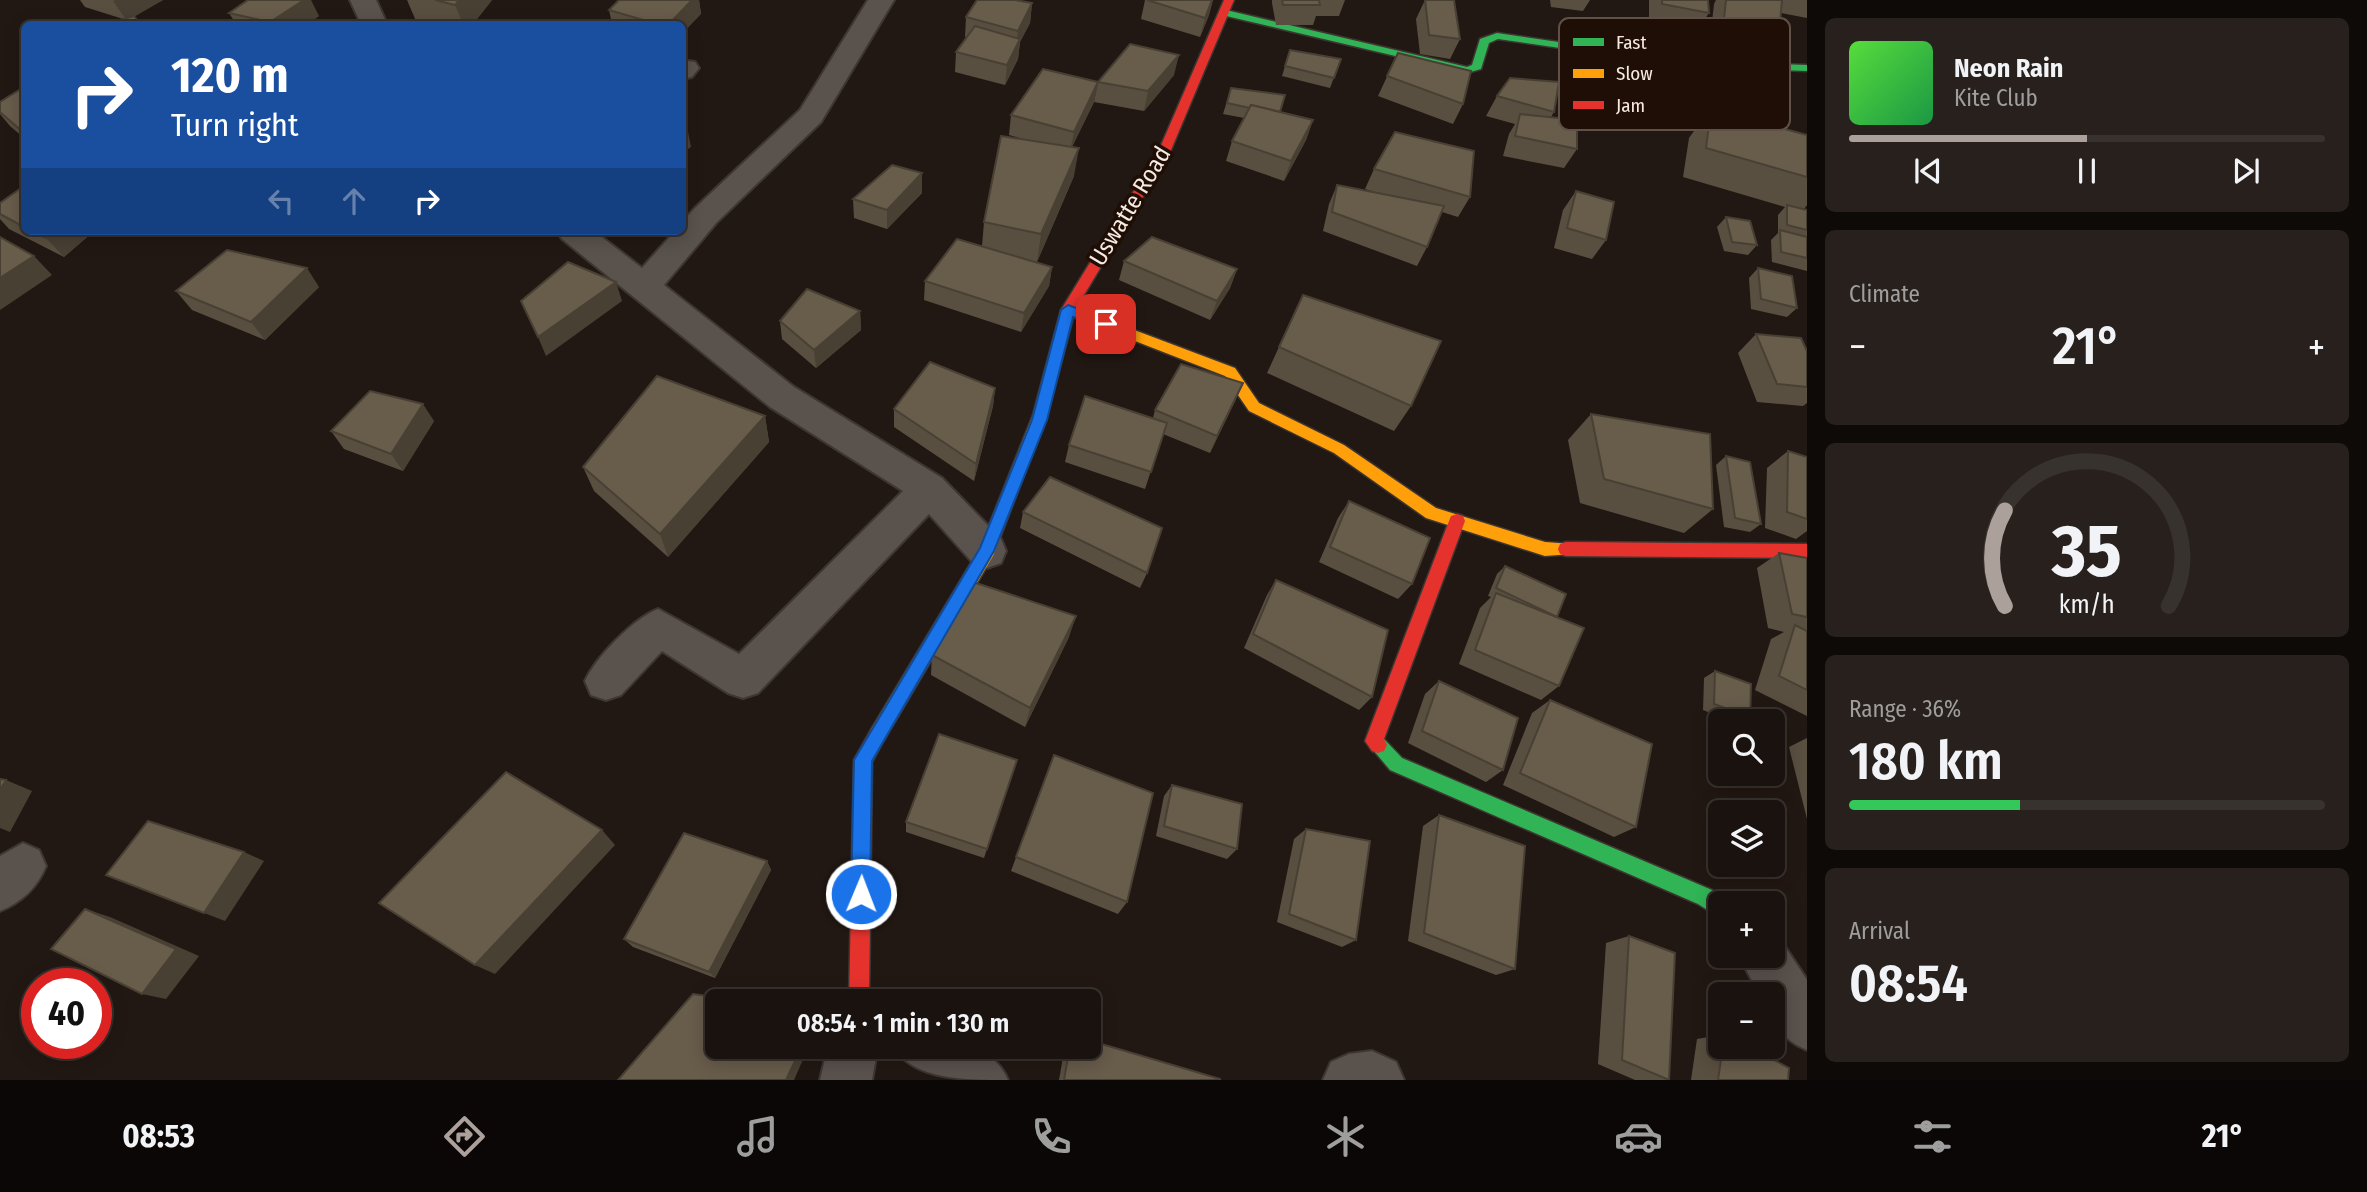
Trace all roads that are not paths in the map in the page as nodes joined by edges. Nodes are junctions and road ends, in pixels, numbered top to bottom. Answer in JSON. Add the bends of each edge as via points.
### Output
{"nodes":[{"id":1,"x":363,"y":0,"type":"edge"},
{"id":2,"x":881,"y":0,"type":"edge"},
{"id":3,"x":1224,"y":4,"type":"edge"},
{"id":4,"x":373,"y":21,"type":"edge"},
{"id":5,"x":1559,"y":47,"type":"edge"},
{"id":6,"x":578,"y":235,"type":"edge"},
{"id":7,"x":643,"y":288,"type":"junction"},
{"id":8,"x":1068,"y":310,"type":"junction"},
{"id":9,"x":929,"y":489,"type":"junction"},
{"id":10,"x":1457,"y":521,"type":"junction"},
{"id":11,"x":986,"y":551,"type":"junction"},
{"id":12,"x":1807,"y":551,"type":"edge"},
{"id":13,"x":606,"y":681,"type":"dead end"},
{"id":14,"x":1708,"y":899,"type":"edge"},
{"id":15,"x":1771,"y":968,"type":"edge"},
{"id":16,"x":859,"y":989,"type":"edge"},
{"id":17,"x":1807,"y":1025,"type":"edge"},
{"id":18,"x":850,"y":1059,"type":"edge"},
{"id":19,"x":942,"y":1059,"type":"edge"},
{"id":20,"x":846,"y":1080,"type":"edge"},
{"id":21,"x":982,"y":1080,"type":"edge"},
{"id":22,"x":1349,"y":1080,"type":"edge"},
{"id":23,"x":1378,"y":1080,"type":"edge"}],
"edges":[{"from":1,"to":4,"type":"street"},
{"from":2,"to":7,"type":"street","via":[[810,116],[706,215]]},
{"from":3,"to":5,"type":"street","via":[[1468,69],[1477,67],[1484,41],[1497,36]]},
{"from":3,"to":8,"type":"street","name":"Uswatte Road","via":[[1165,150]]},
{"from":6,"to":7,"type":"street"},
{"from":7,"to":9,"type":"street","via":[[782,397]]},
{"from":8,"to":10,"type":"street","via":[[1230,372],[1254,407],[1339,449],[1431,513]]},
{"from":8,"to":11,"type":"street","name":"Uswatte Road","via":[[1039,420]]},
{"from":9,"to":11,"type":"street"},
{"from":9,"to":13,"type":"street","via":[[743,679],[658,628]]},
{"from":10,"to":12,"type":"street","via":[[1545,549]]},
{"from":10,"to":14,"type":"street","via":[[1374,741],[1396,764]]},
{"from":11,"to":16,"type":"street","name":"Uswatte Road","via":[[863,760]]},
{"from":15,"to":17,"type":"street"},
{"from":18,"to":20,"type":"street"},
{"from":19,"to":21,"type":"street"},
{"from":22,"to":23,"type":"street"}]}
